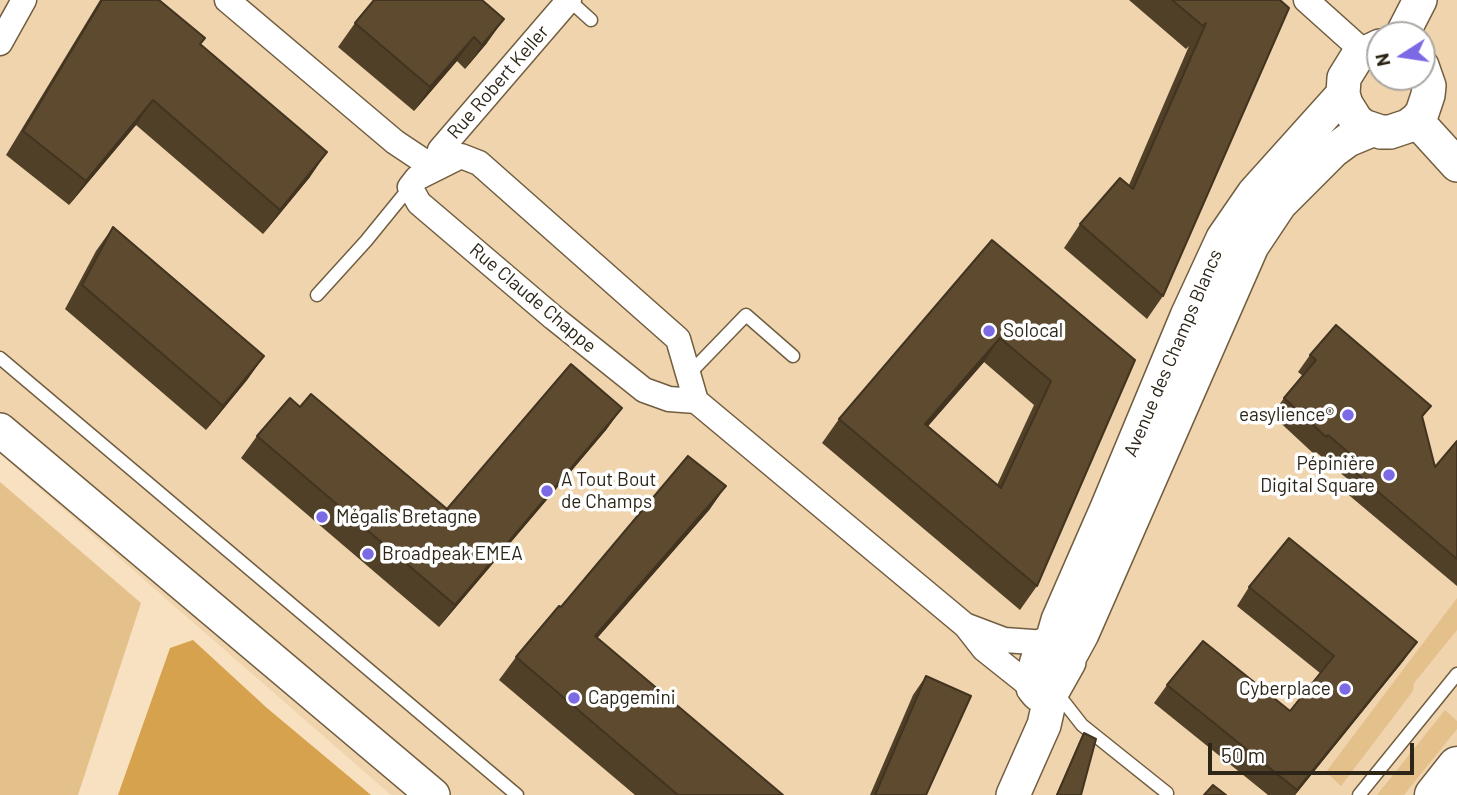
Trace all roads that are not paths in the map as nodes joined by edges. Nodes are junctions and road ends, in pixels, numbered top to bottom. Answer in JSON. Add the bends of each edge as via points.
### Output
{"nodes":[{"id":1,"x":24,"y":0,"type":"edge"},
{"id":2,"x":227,"y":0,"type":"edge"},
{"id":3,"x":569,"y":0,"type":"edge"},
{"id":4,"x":1306,"y":0,"type":"edge"},
{"id":5,"x":1420,"y":0,"type":"edge"},
{"id":6,"x":592,"y":20,"type":"dead end"},
{"id":7,"x":1409,"y":21,"type":"edge"},
{"id":8,"x":0,"y":43,"type":"edge"},
{"id":9,"x":1366,"y":45,"type":"edge"},
{"id":10,"x":1366,"y":52,"type":"edge"},
{"id":11,"x":1428,"y":91,"type":"edge"},
{"id":12,"x":1343,"y":94,"type":"junction"},
{"id":13,"x":1416,"y":120,"type":"junction"},
{"id":14,"x":1372,"y":130,"type":"junction"},
{"id":15,"x":1457,"y":165,"type":"edge"},
{"id":16,"x":434,"y":169,"type":"junction"},
{"id":17,"x":410,"y":187,"type":"junction"},
{"id":18,"x":317,"y":295,"type":"dead end"},
{"id":19,"x":793,"y":356,"type":"dead end"},
{"id":20,"x":0,"y":358,"type":"edge"},
{"id":21,"x":689,"y":374,"type":"junction"},
{"id":22,"x":696,"y":401,"type":"junction"},
{"id":23,"x":0,"y":430,"type":"edge"},
{"id":24,"x":966,"y":626,"type":"junction"},
{"id":25,"x":1056,"y":647,"type":"junction"},
{"id":26,"x":1457,"y":674,"type":"edge"},
{"id":27,"x":1046,"y":690,"type":"junction"},
{"id":28,"x":1457,"y":766,"type":"edge"},
{"id":29,"x":1167,"y":793,"type":"edge"},
{"id":30,"x":433,"y":795,"type":"edge"},
{"id":31,"x":517,"y":795,"type":"edge"},
{"id":32,"x":1013,"y":795,"type":"edge"},
{"id":33,"x":1359,"y":795,"type":"edge"},
{"id":34,"x":1434,"y":795,"type":"edge"}],
"edges":[{"from":1,"to":8,"type":"street"},
{"from":2,"to":16,"type":"street","via":[[395,142]]},
{"from":3,"to":6,"type":"lane"},
{"from":3,"to":16,"type":"street","name":"Rue Robert Keller","via":[[440,150]]},
{"from":4,"to":9,"type":"street"},
{"from":5,"to":7,"type":"street"},
{"from":10,"to":12,"type":"street","via":[[1347,70]]},
{"from":11,"to":13,"type":"street","via":[[1426,105]]},
{"from":12,"to":14,"type":"street","via":[[1356,120]]},
{"from":12,"to":25,"type":"street","name":"Avenue des Champs Blancs","via":[[1254,193],[1223,238],[1058,620]]},
{"from":13,"to":14,"type":"street","via":[[1390,132]]},
{"from":13,"to":15,"type":"street"},
{"from":14,"to":25,"type":"street","name":"Avenue des Champs Blancs","via":[[1333,151],[1280,204],[1252,246],[1082,634]]},
{"from":16,"to":17,"type":"street"},
{"from":16,"to":21,"type":"street","via":[[461,156],[479,163],[678,339]]},
{"from":17,"to":18,"type":"lane"},
{"from":17,"to":22,"type":"street","name":"Rue Claude Chappe","via":[[419,203],[644,390],[669,399]]},
{"from":19,"to":21,"type":"lane","via":[[746,315]]},
{"from":20,"to":31,"type":"lane"},
{"from":21,"to":22,"type":"street"},
{"from":22,"to":24,"type":"street"},
{"from":23,"to":30,"type":"street"},
{"from":24,"to":25,"type":"street","via":[[1004,640]]},
{"from":24,"to":27,"type":"street","via":[[984,649]]},
{"from":25,"to":27,"type":"street"},
{"from":26,"to":33,"type":"lane"},
{"from":27,"to":29,"type":"lane"},
{"from":27,"to":32,"type":"street","via":[[1044,725]]},
{"from":28,"to":34,"type":"main road"}]}
